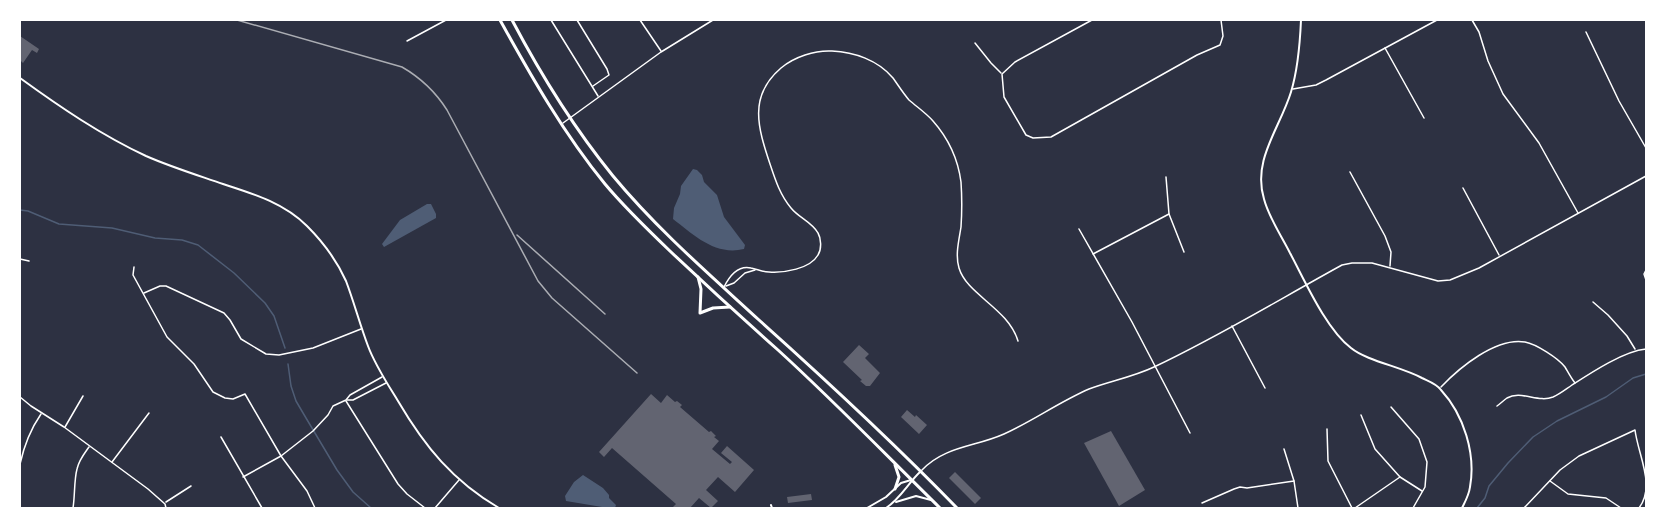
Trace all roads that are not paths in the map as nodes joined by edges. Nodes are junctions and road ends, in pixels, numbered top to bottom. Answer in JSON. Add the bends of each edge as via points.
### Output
{"nodes":[{"id":1,"x":446,"y":20,"type":"edge"},
{"id":2,"x":500,"y":20,"type":"edge"},
{"id":3,"x":512,"y":20,"type":"edge"},
{"id":4,"x":551,"y":20,"type":"edge"},
{"id":5,"x":577,"y":20,"type":"edge"},
{"id":6,"x":640,"y":20,"type":"edge"},
{"id":7,"x":713,"y":20,"type":"edge"},
{"id":8,"x":1092,"y":20,"type":"edge"},
{"id":9,"x":1221,"y":20,"type":"edge"},
{"id":10,"x":1301,"y":20,"type":"edge"},
{"id":11,"x":1437,"y":20,"type":"edge"},
{"id":12,"x":1472,"y":20,"type":"edge"},
{"id":13,"x":1586,"y":32,"type":"dead end"},
{"id":14,"x":407,"y":41,"type":"dead end"},
{"id":15,"x":975,"y":43,"type":"dead end"},
{"id":16,"x":1385,"y":48,"type":"junction"},
{"id":17,"x":661,"y":51,"type":"junction"},
{"id":18,"x":1002,"y":74,"type":"junction"},
{"id":19,"x":20,"y":78,"type":"edge"},
{"id":20,"x":592,"y":87,"type":"junction"},
{"id":21,"x":1292,"y":89,"type":"junction"},
{"id":22,"x":598,"y":96,"type":"junction"},
{"id":23,"x":570,"y":118,"type":"junction"},
{"id":24,"x":1424,"y":118,"type":"dead end"},
{"id":25,"x":562,"y":123,"type":"junction"},
{"id":26,"x":1647,"y":148,"type":"edge"},
{"id":27,"x":1350,"y":172,"type":"dead end"},
{"id":28,"x":1647,"y":176,"type":"edge"},
{"id":29,"x":1166,"y":177,"type":"dead end"},
{"id":30,"x":1463,"y":188,"type":"dead end"},
{"id":31,"x":1169,"y":214,"type":"junction"},
{"id":32,"x":1579,"y":214,"type":"junction"},
{"id":33,"x":1079,"y":229,"type":"dead end"},
{"id":34,"x":1184,"y":252,"type":"dead end"},
{"id":35,"x":1092,"y":255,"type":"junction"},
{"id":36,"x":1499,"y":256,"type":"junction"},
{"id":37,"x":20,"y":259,"type":"edge"},
{"id":38,"x":29,"y":261,"type":"dead end"},
{"id":39,"x":134,"y":267,"type":"dead end"},
{"id":40,"x":1390,"y":267,"type":"junction"},
{"id":41,"x":756,"y":269,"type":"junction"},
{"id":42,"x":1647,"y":270,"type":"edge"},
{"id":43,"x":698,"y":277,"type":"junction"},
{"id":44,"x":1647,"y":280,"type":"edge"},
{"id":45,"x":1307,"y":285,"type":"junction"},
{"id":46,"x":724,"y":287,"type":"junction"},
{"id":47,"x":143,"y":294,"type":"junction"},
{"id":48,"x":1593,"y":302,"type":"dead end"},
{"id":49,"x":731,"y":307,"type":"junction"},
{"id":50,"x":1232,"y":326,"type":"junction"},
{"id":51,"x":362,"y":328,"type":"junction"},
{"id":52,"x":1018,"y":340,"type":"dead end"},
{"id":53,"x":1647,"y":349,"type":"edge"},
{"id":54,"x":1636,"y":350,"type":"junction"},
{"id":55,"x":1154,"y":367,"type":"junction"},
{"id":56,"x":383,"y":377,"type":"junction"},
{"id":57,"x":386,"y":382,"type":"junction"},
{"id":58,"x":1575,"y":383,"type":"junction"},
{"id":59,"x":364,"y":387,"type":"junction"},
{"id":60,"x":1265,"y":388,"type":"dead end"},
{"id":61,"x":1440,"y":388,"type":"junction"},
{"id":62,"x":355,"y":392,"type":"junction"},
{"id":63,"x":367,"y":393,"type":"junction"},
{"id":64,"x":83,"y":396,"type":"dead end"},
{"id":65,"x":20,"y":397,"type":"edge"},
{"id":66,"x":358,"y":397,"type":"junction"},
{"id":67,"x":346,"y":400,"type":"junction"},
{"id":68,"x":1497,"y":406,"type":"dead end"},
{"id":69,"x":1391,"y":407,"type":"dead end"},
{"id":70,"x":41,"y":413,"type":"junction"},
{"id":71,"x":149,"y":413,"type":"dead end"},
{"id":72,"x":1361,"y":415,"type":"dead end"},
{"id":73,"x":64,"y":428,"type":"junction"},
{"id":74,"x":1327,"y":429,"type":"dead end"},
{"id":75,"x":1190,"y":433,"type":"dead end"},
{"id":76,"x":221,"y":437,"type":"dead end"},
{"id":77,"x":89,"y":446,"type":"junction"},
{"id":78,"x":1284,"y":449,"type":"dead end"},
{"id":79,"x":281,"y":456,"type":"junction"},
{"id":80,"x":20,"y":458,"type":"edge"},
{"id":81,"x":112,"y":462,"type":"junction"},
{"id":82,"x":894,"y":463,"type":"junction"},
{"id":83,"x":20,"y":465,"type":"edge"},
{"id":84,"x":921,"y":471,"type":"junction"},
{"id":85,"x":243,"y":477,"type":"junction"},
{"id":86,"x":1400,"y":477,"type":"junction"},
{"id":87,"x":459,"y":480,"type":"junction"},
{"id":88,"x":911,"y":480,"type":"junction"},
{"id":89,"x":1294,"y":481,"type":"junction"},
{"id":90,"x":1550,"y":481,"type":"junction"},
{"id":91,"x":190,"y":486,"type":"dead end"},
{"id":92,"x":895,"y":489,"type":"junction"},
{"id":93,"x":1423,"y":492,"type":"junction"},
{"id":94,"x":931,"y":500,"type":"junction"},
{"id":95,"x":894,"y":503,"type":"junction"},
{"id":96,"x":1202,"y":503,"type":"dead end"},
{"id":97,"x":165,"y":504,"type":"junction"},
{"id":98,"x":73,"y":508,"type":"edge"},
{"id":99,"x":166,"y":508,"type":"edge"},
{"id":100,"x":262,"y":508,"type":"edge"},
{"id":101,"x":315,"y":508,"type":"edge"},
{"id":102,"x":425,"y":508,"type":"edge"},
{"id":103,"x":435,"y":508,"type":"edge"},
{"id":104,"x":499,"y":508,"type":"edge"},
{"id":105,"x":867,"y":508,"type":"edge"},
{"id":106,"x":886,"y":508,"type":"edge"},
{"id":107,"x":940,"y":508,"type":"edge"},
{"id":108,"x":957,"y":508,"type":"edge"},
{"id":109,"x":1298,"y":508,"type":"edge"},
{"id":110,"x":1353,"y":508,"type":"edge"},
{"id":111,"x":1413,"y":508,"type":"edge"},
{"id":112,"x":1462,"y":508,"type":"edge"},
{"id":113,"x":1524,"y":508,"type":"edge"},
{"id":114,"x":1621,"y":508,"type":"edge"},
{"id":115,"x":1639,"y":508,"type":"edge"}],
"edges":[{"from":1,"to":14,"type":"street"},
{"from":2,"to":25,"type":"main road"},
{"from":3,"to":23,"type":"main road"},
{"from":4,"to":20,"type":"street"},
{"from":5,"to":20,"type":"street","via":[[608,69],[609,75]]},
{"from":6,"to":17,"type":"street"},
{"from":7,"to":17,"type":"street"},
{"from":8,"to":18,"type":"street","via":[[1015,62]]},
{"from":9,"to":18,"type":"street","via":[[1220,45],[1051,137],[1026,135],[1004,97]]},
{"from":10,"to":21,"type":"street"},
{"from":11,"to":16,"type":"street"},
{"from":12,"to":32,"type":"street","via":[[1503,94],[1539,143]]},
{"from":13,"to":26,"type":"street"},
{"from":15,"to":18,"type":"street"},
{"from":16,"to":21,"type":"street","via":[[1316,85]]},
{"from":16,"to":24,"type":"street"},
{"from":17,"to":22,"type":"street"},
{"from":19,"to":51,"type":"street","via":[[136,151],[258,195],[290,212],[327,248],[345,280]]},
{"from":20,"to":22,"type":"street"},
{"from":21,"to":45,"type":"street","via":[[1264,154],[1260,175],[1268,211]]},
{"from":22,"to":23,"type":"street"},
{"from":23,"to":25,"type":"street"},
{"from":23,"to":46,"type":"main road","via":[[647,214]]},
{"from":25,"to":43,"type":"main road","via":[[605,184]]},
{"from":27,"to":40,"type":"street","via":[[1385,236],[1391,252]]},
{"from":28,"to":32,"type":"street"},
{"from":29,"to":31,"type":"street"},
{"from":30,"to":36,"type":"street"},
{"from":31,"to":34,"type":"street"},
{"from":31,"to":35,"type":"street"},
{"from":32,"to":36,"type":"street"},
{"from":33,"to":35,"type":"street"},
{"from":35,"to":55,"type":"street"},
{"from":36,"to":40,"type":"street","via":[[1450,280]]},
{"from":37,"to":38,"type":"street"},
{"from":39,"to":47,"type":"street","via":[[133,274]]},
{"from":40,"to":45,"type":"street","via":[[1362,262],[1342,265]]},
{"from":41,"to":46,"type":"street"},
{"from":41,"to":46,"type":"street","via":[[741,269],[729,276]]},
{"from":41,"to":52,"type":"street","via":[[773,272],[800,267],[818,255],[820,247],[818,233],[792,210],[778,187],[760,136],[759,103],[765,87],[783,67],[801,57],[831,51],[852,54],[888,72],[946,138],[960,180],[959,268],[1011,325]]},
{"from":42,"to":44,"type":"street"},
{"from":43,"to":49,"type":"main road"},
{"from":43,"to":49,"type":"main road","via":[[702,289],[700,313]]},
{"from":45,"to":50,"type":"street"},
{"from":45,"to":61,"type":"street","via":[[1340,338],[1352,350]]},
{"from":46,"to":84,"type":"main road"},
{"from":47,"to":51,"type":"street","via":[[166,286],[215,308],[230,320],[241,339],[266,354],[313,348]]},
{"from":47,"to":79,"type":"street","via":[[167,337],[194,364],[213,392],[233,399],[245,394]]},
{"from":48,"to":54,"type":"street"},
{"from":49,"to":82,"type":"main road","via":[[834,401]]},
{"from":50,"to":55,"type":"street"},
{"from":50,"to":60,"type":"street"},
{"from":51,"to":56,"type":"street"},
{"from":53,"to":54,"type":"street"},
{"from":54,"to":58,"type":"street"},
{"from":55,"to":75,"type":"street"},
{"from":55,"to":84,"type":"street","via":[[1089,389],[1003,435],[942,455]]},
{"from":56,"to":57,"type":"street"},
{"from":56,"to":59,"type":"street"},
{"from":57,"to":63,"type":"street"},
{"from":57,"to":87,"type":"street","via":[[417,433]]},
{"from":58,"to":61,"type":"street","via":[[1564,366],[1545,351],[1527,342],[1510,342],[1470,361]]},
{"from":58,"to":68,"type":"street","via":[[1554,397],[1515,395]]},
{"from":59,"to":62,"type":"street"},
{"from":59,"to":63,"type":"street"},
{"from":61,"to":112,"type":"street","via":[[1455,409],[1467,439],[1472,467],[1470,488]]},
{"from":62,"to":66,"type":"street"},
{"from":62,"to":67,"type":"street"},
{"from":63,"to":66,"type":"street"},
{"from":64,"to":73,"type":"street"},
{"from":65,"to":70,"type":"street"},
{"from":66,"to":67,"type":"street"},
{"from":67,"to":79,"type":"street","via":[[333,406],[313,431]]},
{"from":67,"to":102,"type":"street","via":[[398,484]]},
{"from":69,"to":93,"type":"street","via":[[1419,439],[1427,462]]},
{"from":70,"to":73,"type":"street"},
{"from":70,"to":80,"type":"street"},
{"from":71,"to":81,"type":"street"},
{"from":72,"to":86,"type":"street","via":[[1375,449]]},
{"from":73,"to":77,"type":"street"},
{"from":74,"to":110,"type":"street","via":[[1328,461]]},
{"from":76,"to":85,"type":"street"},
{"from":77,"to":81,"type":"street"},
{"from":77,"to":98,"type":"street","via":[[76,471]]},
{"from":78,"to":89,"type":"street"},
{"from":79,"to":85,"type":"street"},
{"from":79,"to":101,"type":"street","via":[[308,491]]},
{"from":80,"to":83,"type":"street"},
{"from":81,"to":97,"type":"street"},
{"from":82,"to":88,"type":"main road"},
{"from":82,"to":92,"type":"main road","via":[[899,477]]},
{"from":84,"to":88,"type":"street"},
{"from":84,"to":108,"type":"main road"},
{"from":85,"to":100,"type":"street"},
{"from":86,"to":93,"type":"street"},
{"from":86,"to":110,"type":"street"},
{"from":87,"to":103,"type":"street"},
{"from":87,"to":104,"type":"street"},
{"from":88,"to":92,"type":"street"},
{"from":88,"to":94,"type":"main road"},
{"from":88,"to":95,"type":"street"},
{"from":89,"to":96,"type":"street","via":[[1240,487]]},
{"from":89,"to":109,"type":"street"},
{"from":90,"to":113,"type":"street"},
{"from":90,"to":114,"type":"street","via":[[1568,494],[1606,498]]},
{"from":90,"to":115,"type":"street","via":[[1580,456],[1635,430],[1646,477],[1644,502]]},
{"from":91,"to":97,"type":"street"},
{"from":92,"to":105,"type":"street"},
{"from":93,"to":111,"type":"street"},
{"from":94,"to":95,"type":"street","via":[[916,496]]},
{"from":94,"to":107,"type":"main road"},
{"from":95,"to":106,"type":"street"},
{"from":97,"to":99,"type":"street"}]}
